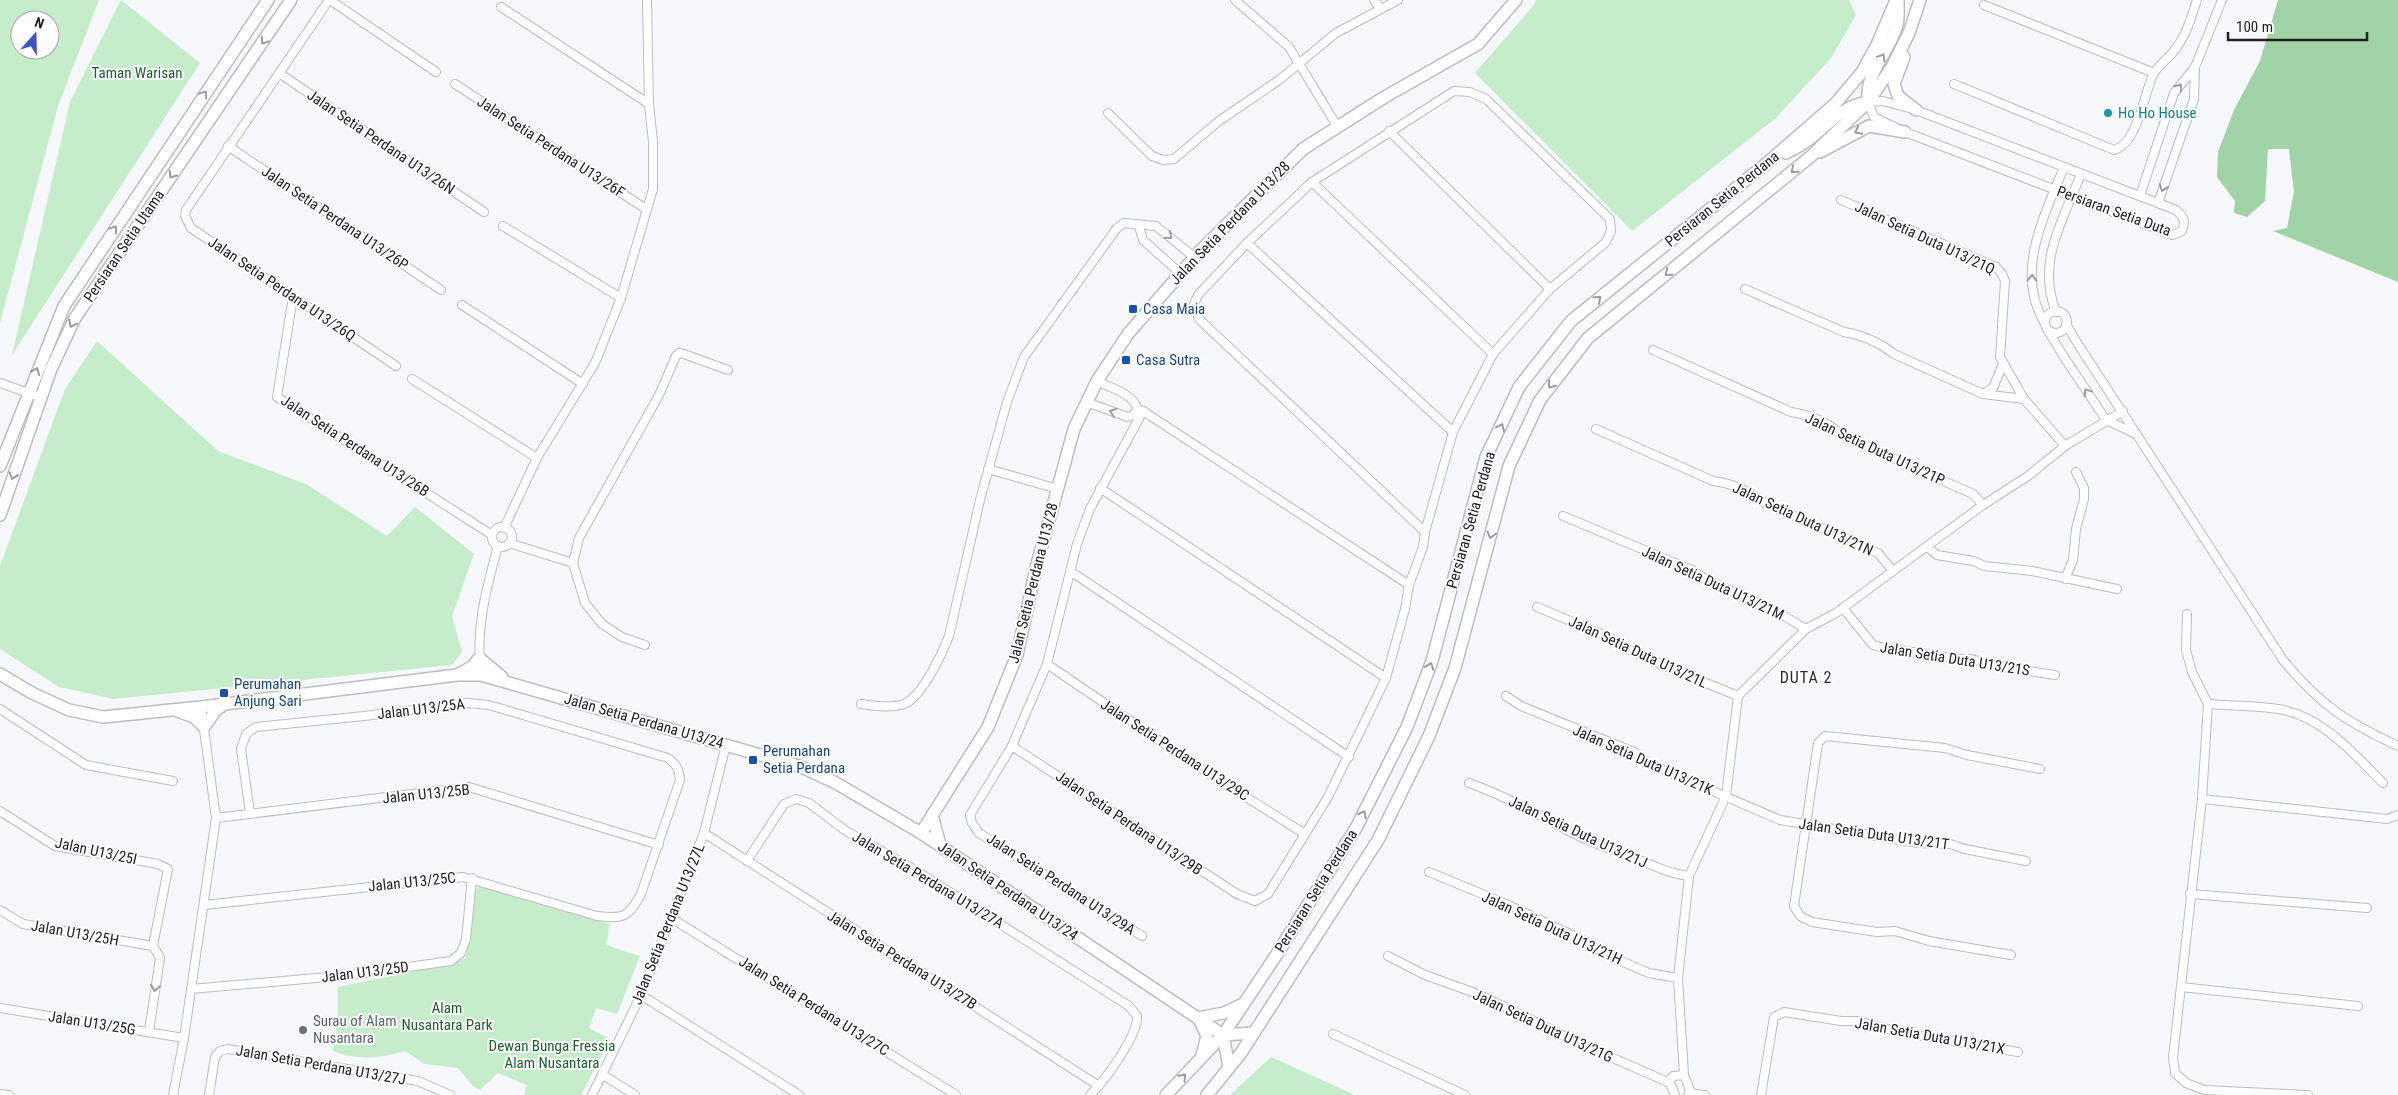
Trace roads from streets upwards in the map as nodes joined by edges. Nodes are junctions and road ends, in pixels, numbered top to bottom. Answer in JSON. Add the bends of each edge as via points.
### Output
{"nodes":[{"id":1,"x":268,"y":0,"type":"edge"},
{"id":2,"x":291,"y":0,"type":"edge"},
{"id":3,"x":329,"y":0,"type":"edge"},
{"id":4,"x":648,"y":0,"type":"edge"},
{"id":5,"x":1234,"y":0,"type":"edge"},
{"id":6,"x":1374,"y":0,"type":"edge"},
{"id":7,"x":1398,"y":0,"type":"edge"},
{"id":8,"x":1516,"y":0,"type":"edge"},
{"id":9,"x":1897,"y":0,"type":"edge"},
{"id":10,"x":1920,"y":0,"type":"edge"},
{"id":11,"x":2197,"y":0,"type":"edge"},
{"id":12,"x":2222,"y":0,"type":"edge"},
{"id":13,"x":1984,"y":5,"type":"dead end"},
{"id":14,"x":501,"y":7,"type":"dead end"},
{"id":15,"x":1381,"y":8,"type":"junction"},
{"id":16,"x":1909,"y":33,"type":"junction"},
{"id":17,"x":1300,"y":62,"type":"junction"},
{"id":18,"x":2195,"y":67,"type":"junction"},
{"id":19,"x":436,"y":72,"type":"dead end"},
{"id":20,"x":279,"y":73,"type":"junction"},
{"id":21,"x":2154,"y":73,"type":"junction"},
{"id":22,"x":455,"y":84,"type":"dead end"},
{"id":23,"x":1954,"y":84,"type":"dead end"},
{"id":24,"x":1868,"y":102,"type":"junction"},
{"id":25,"x":649,"y":104,"type":"junction"},
{"id":26,"x":1916,"y":110,"type":"junction"},
{"id":27,"x":1108,"y":113,"type":"dead end"},
{"id":28,"x":1337,"y":126,"type":"junction"},
{"id":29,"x":1389,"y":131,"type":"junction"},
{"id":30,"x":1906,"y":132,"type":"junction"},
{"id":31,"x":228,"y":146,"type":"junction"},
{"id":32,"x":1810,"y":157,"type":"junction"},
{"id":33,"x":1767,"y":162,"type":"junction"},
{"id":34,"x":2064,"y":167,"type":"junction"},
{"id":35,"x":2081,"y":174,"type":"junction"},
{"id":36,"x":1312,"y":182,"type":"junction"},
{"id":37,"x":2055,"y":190,"type":"junction"},
{"id":38,"x":2140,"y":196,"type":"junction"},
{"id":39,"x":2072,"y":197,"type":"junction"},
{"id":40,"x":1841,"y":200,"type":"dead end"},
{"id":41,"x":2158,"y":203,"type":"junction"},
{"id":42,"x":646,"y":209,"type":"junction"},
{"id":43,"x":484,"y":212,"type":"dead end"},
{"id":44,"x":503,"y":226,"type":"dead end"},
{"id":45,"x":1139,"y":226,"type":"junction"},
{"id":46,"x":1247,"y":243,"type":"junction"},
{"id":47,"x":1194,"y":257,"type":"junction"},
{"id":48,"x":1180,"y":273,"type":"junction"},
{"id":49,"x":1550,"y":289,"type":"junction"},
{"id":50,"x":1745,"y":289,"type":"dead end"},
{"id":51,"x":441,"y":290,"type":"dead end"},
{"id":52,"x":293,"y":297,"type":"junction"},
{"id":53,"x":620,"y":298,"type":"junction"},
{"id":54,"x":462,"y":305,"type":"dead end"},
{"id":55,"x":2056,"y":312,"type":"junction"},
{"id":56,"x":2066,"y":324,"type":"junction"},
{"id":57,"x":2046,"y":327,"type":"junction"},
{"id":58,"x":1653,"y":350,"type":"dead end"},
{"id":59,"x":1493,"y":354,"type":"junction"},
{"id":60,"x":2003,"y":364,"type":"junction"},
{"id":61,"x":396,"y":366,"type":"dead end"},
{"id":62,"x":728,"y":370,"type":"dead end"},
{"id":63,"x":412,"y":379,"type":"dead end"},
{"id":64,"x":1097,"y":381,"type":"junction"},
{"id":65,"x":0,"y":382,"type":"edge"},
{"id":66,"x":583,"y":384,"type":"junction"},
{"id":67,"x":28,"y":392,"type":"junction"},
{"id":68,"x":1983,"y":394,"type":"junction"},
{"id":69,"x":40,"y":397,"type":"junction"},
{"id":70,"x":2024,"y":399,"type":"junction"},
{"id":71,"x":1086,"y":402,"type":"junction"},
{"id":72,"x":1140,"y":410,"type":"junction"},
{"id":73,"x":2123,"y":411,"type":"junction"},
{"id":74,"x":2106,"y":420,"type":"junction"},
{"id":75,"x":1596,"y":429,"type":"dead end"},
{"id":76,"x":1453,"y":432,"type":"junction"},
{"id":77,"x":2136,"y":434,"type":"junction"},
{"id":78,"x":2065,"y":446,"type":"junction"},
{"id":79,"x":537,"y":458,"type":"junction"},
{"id":80,"x":0,"y":466,"type":"edge"},
{"id":81,"x":988,"y":469,"type":"junction"},
{"id":82,"x":2076,"y":472,"type":"dead end"},
{"id":83,"x":1100,"y":488,"type":"junction"},
{"id":84,"x":1058,"y":489,"type":"junction"},
{"id":85,"x":1983,"y":505,"type":"junction"},
{"id":86,"x":0,"y":515,"type":"edge"},
{"id":87,"x":1563,"y":516,"type":"dead end"},
{"id":88,"x":504,"y":528,"type":"junction"},
{"id":89,"x":1425,"y":532,"type":"junction"},
{"id":90,"x":492,"y":535,"type":"junction"},
{"id":91,"x":510,"y":543,"type":"junction"},
{"id":92,"x":498,"y":546,"type":"junction"},
{"id":93,"x":1926,"y":547,"type":"junction"},
{"id":94,"x":573,"y":563,"type":"junction"},
{"id":95,"x":1070,"y":570,"type":"junction"},
{"id":96,"x":1893,"y":571,"type":"junction"},
{"id":97,"x":2065,"y":579,"type":"junction"},
{"id":98,"x":1409,"y":585,"type":"junction"},
{"id":99,"x":2117,"y":589,"type":"dead end"},
{"id":100,"x":1537,"y":607,"type":"dead end"},
{"id":101,"x":1843,"y":608,"type":"junction"},
{"id":102,"x":2187,"y":614,"type":"dead end"},
{"id":103,"x":1806,"y":629,"type":"junction"},
{"id":104,"x":645,"y":645,"type":"dead end"},
{"id":105,"x":479,"y":658,"type":"junction"},
{"id":106,"x":1047,"y":664,"type":"junction"},
{"id":107,"x":0,"y":674,"type":"edge"},
{"id":108,"x":457,"y":675,"type":"junction"},
{"id":109,"x":481,"y":675,"type":"junction"},
{"id":110,"x":2055,"y":675,"type":"dead end"},
{"id":111,"x":1386,"y":678,"type":"junction"},
{"id":112,"x":506,"y":681,"type":"junction"},
{"id":113,"x":1506,"y":696,"type":"dead end"},
{"id":114,"x":1738,"y":696,"type":"junction"},
{"id":115,"x":224,"y":704,"type":"junction"},
{"id":116,"x":861,"y":704,"type":"dead end"},
{"id":117,"x":2208,"y":704,"type":"junction"},
{"id":118,"x":201,"y":707,"type":"junction"},
{"id":119,"x":0,"y":709,"type":"edge"},
{"id":120,"x":173,"y":710,"type":"junction"},
{"id":121,"x":204,"y":727,"type":"junction"},
{"id":122,"x":726,"y":745,"type":"junction"},
{"id":123,"x":1012,"y":746,"type":"junction"},
{"id":124,"x":2398,"y":746,"type":"edge"},
{"id":125,"x":1349,"y":757,"type":"junction"},
{"id":126,"x":2040,"y":769,"type":"dead end"},
{"id":127,"x":173,"y":781,"type":"dead end"},
{"id":128,"x":1469,"y":783,"type":"dead end"},
{"id":129,"x":2383,"y":783,"type":"dead end"},
{"id":130,"x":1726,"y":796,"type":"junction"},
{"id":131,"x":2202,"y":799,"type":"junction"},
{"id":132,"x":0,"y":811,"type":"edge"},
{"id":133,"x":250,"y":813,"type":"junction"},
{"id":134,"x":932,"y":815,"type":"junction"},
{"id":135,"x":2398,"y":816,"type":"edge"},
{"id":136,"x":216,"y":818,"type":"junction"},
{"id":137,"x":901,"y":821,"type":"junction"},
{"id":138,"x":1806,"y":824,"type":"junction"},
{"id":139,"x":704,"y":833,"type":"junction"},
{"id":140,"x":921,"y":833,"type":"junction"},
{"id":141,"x":1305,"y":834,"type":"junction"},
{"id":142,"x":658,"y":845,"type":"junction"},
{"id":143,"x":940,"y":845,"type":"junction"},
{"id":144,"x":746,"y":861,"type":"junction"},
{"id":145,"x":2026,"y":861,"type":"dead end"},
{"id":146,"x":1429,"y":872,"type":"dead end"},
{"id":147,"x":1689,"y":876,"type":"junction"},
{"id":148,"x":472,"y":878,"type":"junction"},
{"id":149,"x":2190,"y":894,"type":"junction"},
{"id":150,"x":204,"y":905,"type":"junction"},
{"id":151,"x":2367,"y":908,"type":"dead end"},
{"id":152,"x":0,"y":910,"type":"edge"},
{"id":153,"x":671,"y":918,"type":"junction"},
{"id":154,"x":1142,"y":936,"type":"dead end"},
{"id":155,"x":153,"y":946,"type":"junction"},
{"id":156,"x":2011,"y":955,"type":"dead end"},
{"id":157,"x":1388,"y":956,"type":"dead end"},
{"id":158,"x":1678,"y":978,"type":"junction"},
{"id":159,"x":2182,"y":988,"type":"junction"},
{"id":160,"x":191,"y":989,"type":"junction"},
{"id":161,"x":641,"y":995,"type":"junction"},
{"id":162,"x":1244,"y":1003,"type":"junction"},
{"id":163,"x":2358,"y":1006,"type":"dead end"},
{"id":164,"x":0,"y":1008,"type":"edge"},
{"id":165,"x":1198,"y":1018,"type":"junction"},
{"id":166,"x":149,"y":1031,"type":"junction"},
{"id":167,"x":1253,"y":1033,"type":"junction"},
{"id":168,"x":1333,"y":1034,"type":"dead end"},
{"id":169,"x":1223,"y":1035,"type":"junction"},
{"id":170,"x":184,"y":1038,"type":"junction"},
{"id":171,"x":2018,"y":1052,"type":"dead end"},
{"id":172,"x":1200,"y":1059,"type":"junction"},
{"id":173,"x":1229,"y":1067,"type":"junction"},
{"id":174,"x":603,"y":1075,"type":"junction"},
{"id":175,"x":1684,"y":1075,"type":"junction"},
{"id":176,"x":1670,"y":1083,"type":"junction"},
{"id":177,"x":1099,"y":1086,"type":"junction"},
{"id":178,"x":0,"y":1094,"type":"edge"},
{"id":179,"x":1688,"y":1094,"type":"edge"},
{"id":180,"x":9,"y":1095,"type":"edge"},
{"id":181,"x":173,"y":1095,"type":"edge"},
{"id":182,"x":209,"y":1095,"type":"edge"},
{"id":183,"x":450,"y":1095,"type":"edge"},
{"id":184,"x":592,"y":1095,"type":"edge"},
{"id":185,"x":635,"y":1095,"type":"edge"},
{"id":186,"x":799,"y":1095,"type":"edge"},
{"id":187,"x":956,"y":1095,"type":"edge"},
{"id":188,"x":1090,"y":1095,"type":"edge"},
{"id":189,"x":1166,"y":1095,"type":"edge"},
{"id":190,"x":1207,"y":1095,"type":"edge"},
{"id":191,"x":1465,"y":1095,"type":"edge"},
{"id":192,"x":1676,"y":1095,"type":"edge"},
{"id":193,"x":1705,"y":1095,"type":"edge"},
{"id":194,"x":1761,"y":1095,"type":"edge"},
{"id":195,"x":2308,"y":1095,"type":"edge"}],
"edges":[{"from":67,"to":1,"type":"street","name":"Persiaran Setia Utama","one_way":true,"via":[[64,306]]},
{"from":2,"to":69,"type":"street","name":"Persiaran Setia Utama","one_way":true,"via":[[75,318]]},
{"from":3,"to":19,"type":"street"},
{"from":3,"to":20,"type":"street"},
{"from":4,"to":25,"type":"street"},
{"from":5,"to":17,"type":"street","via":[[1289,47]]},
{"from":6,"to":15,"type":"street"},
{"from":7,"to":15,"type":"street"},
{"from":8,"to":28,"type":"street","name":"Jalan Setia Perdana U13/28","via":[[1478,44]]},
{"from":24,"to":9,"type":"street","one_way":true,"via":[[1869,80],[1897,24]]},
{"from":9,"to":33,"type":"street","name":"Persiaran Setia Perdana","via":[[1877,45],[1852,86]]},
{"from":10,"to":16,"type":"street","name":"Persiaran Setia Perdana"},
{"from":11,"to":21,"type":"street","via":[[2186,34]]},
{"from":12,"to":18,"type":"street"},
{"from":13,"to":21,"type":"street"},
{"from":14,"to":25,"type":"street"},
{"from":15,"to":17,"type":"street","via":[[1336,33]]},
{"from":16,"to":24,"type":"street","name":"Persiaran Setia Perdana","via":[[1892,67]]},
{"from":16,"to":26,"type":"street","via":[[1904,59],[1894,84],[1898,96]]},
{"from":17,"to":27,"type":"street","via":[[1169,160],[1152,156]]},
{"from":17,"to":28,"type":"street"},
{"from":38,"to":18,"type":"street","one_way":true,"via":[[2174,94]]},
{"from":18,"to":41,"type":"street","one_way":true,"via":[[2194,99]]},
{"from":20,"to":31,"type":"street"},
{"from":20,"to":43,"type":"street","name":"Jalan Setia Perdana U13/26N"},
{"from":21,"to":23,"type":"street","via":[[2128,142],[2114,150]]},
{"from":22,"to":42,"type":"street","name":"Jalan Setia Perdana U13/26F"},
{"from":24,"to":26,"type":"street","name":"Persiaran Setia Duta","via":[[1883,101]]},
{"from":24,"to":30,"type":"street","name":"Persiaran Setia Duta","via":[[1874,117]]},
{"from":24,"to":32,"type":"street","name":"Persiaran Setia Perdana"},
{"from":24,"to":33,"type":"street","via":[[1854,104],[1804,144]]},
{"from":25,"to":42,"type":"street","via":[[653,189]]},
{"from":26,"to":34,"type":"street","name":"Persiaran Setia Duta"},
{"from":28,"to":47,"type":"street","name":"Jalan Setia Perdana U13/28","via":[[1283,167]]},
{"from":29,"to":36,"type":"street"},
{"from":29,"to":49,"type":"street"},
{"from":29,"to":49,"type":"street","via":[[1454,91],[1470,92],[1486,99],[1610,219],[1611,231],[1606,242]]},
{"from":30,"to":32,"type":"street","one_way":true,"via":[[1869,126]]},
{"from":30,"to":37,"type":"street","name":"Persiaran Setia Duta"},
{"from":31,"to":51,"type":"street","name":"Jalan Setia Perdana U13/26P"},
{"from":31,"to":52,"type":"street","name":"Jalan Setia Perdana U13/26Q","via":[[185,216],[192,228]]},
{"from":32,"to":167,"type":"street","name":"Persiaran Setia Perdana","one_way":true,"via":[[1588,338],[1540,400],[1509,466],[1455,668],[1429,736],[1378,840]]},
{"from":162,"to":33,"type":"street","name":"Persiaran Setia Perdana","one_way":true,"via":[[1356,828],[1407,727],[1432,661],[1486,457],[1519,388],[1571,322]]},
{"from":34,"to":35,"type":"street","name":"Persiaran Setia Duta"},
{"from":34,"to":37,"type":"street"},
{"from":35,"to":38,"type":"street","name":"Persiaran Setia Duta"},
{"from":35,"to":39,"type":"street"},
{"from":36,"to":46,"type":"street"},
{"from":36,"to":59,"type":"street"},
{"from":37,"to":39,"type":"street","name":"Persiaran Setia Duta"},
{"from":57,"to":37,"type":"street","one_way":true,"via":[[2034,302],[2031,283],[2035,241]]},
{"from":38,"to":41,"type":"street","name":"Persiaran Setia Duta"},
{"from":39,"to":41,"type":"street","name":"Persiaran Setia Duta","via":[[2173,235],[2182,231],[2185,224],[2181,214]]},
{"from":39,"to":55,"type":"street","via":[[2052,247],[2047,273]]},
{"from":40,"to":60,"type":"street","name":"Jalan Setia Duta U13/21Q","via":[[1996,267],[2005,281],[2000,357]]},
{"from":42,"to":53,"type":"street"},
{"from":44,"to":53,"type":"street"},
{"from":45,"to":47,"type":"street","one_way":true,"via":[[1156,226]]},
{"from":45,"to":48,"type":"street","via":[[1143,240]]},
{"from":45,"to":81,"type":"street","via":[[1124,223],[1117,228],[1024,357]]},
{"from":46,"to":76,"type":"street"},
{"from":46,"to":89,"type":"street","via":[[1198,295],[1194,304],[1199,319]]},
{"from":47,"to":48,"type":"street","name":"Jalan Setia Perdana U13/28"},
{"from":48,"to":64,"type":"street","name":"Jalan Setia Perdana U13/28","via":[[1128,334]]},
{"from":49,"to":59,"type":"street"},
{"from":50,"to":68,"type":"street","via":[[1844,332],[1859,335]]},
{"from":52,"to":61,"type":"street","name":"Jalan Setia Perdana U13/26Q"},
{"from":52,"to":90,"type":"street","name":"Jalan Setia Perdana U13/26B","via":[[277,397]]},
{"from":53,"to":66,"type":"street","via":[[599,355]]},
{"from":54,"to":66,"type":"street"},
{"from":55,"to":56,"type":"street","via":[[2062,313]]},
{"from":55,"to":57,"type":"street","via":[[2046,318]]},
{"from":56,"to":57,"type":"street","via":[[2059,333],[2053,333]]},
{"from":56,"to":73,"type":"street"},
{"from":74,"to":57,"type":"street","one_way":true},
{"from":58,"to":85,"type":"street","name":"Jalan Setia Duta U13/21P","via":[[1791,412],[1806,414],[1832,426],[1844,436],[1973,494]]},
{"from":59,"to":76,"type":"street"},
{"from":60,"to":68,"type":"street","via":[[1993,388]]},
{"from":60,"to":70,"type":"street"},
{"from":62,"to":94,"type":"street","via":[[684,354],[676,356],[659,394],[580,538]]},
{"from":63,"to":79,"type":"street"},
{"from":64,"to":71,"type":"street","name":"Jalan Setia Perdana U13/28"},
{"from":64,"to":72,"type":"street","via":[[1135,400]]},
{"from":65,"to":67,"type":"street"},
{"from":66,"to":79,"type":"street"},
{"from":67,"to":69,"type":"street"},
{"from":67,"to":80,"type":"street","name":"Persiaran Setia Utama"},
{"from":68,"to":70,"type":"street"},
{"from":69,"to":86,"type":"street","name":"Persiaran Setia Utama","one_way":true},
{"from":70,"to":78,"type":"street"},
{"from":72,"to":71,"type":"street","one_way":true,"via":[[1128,417]]},
{"from":71,"to":84,"type":"street","name":"Jalan Setia Perdana U13/28","via":[[1074,429]]},
{"from":72,"to":83,"type":"street"},
{"from":72,"to":98,"type":"street"},
{"from":73,"to":74,"type":"street"},
{"from":73,"to":77,"type":"street"},
{"from":74,"to":77,"type":"street"},
{"from":74,"to":78,"type":"street"},
{"from":75,"to":96,"type":"street","name":"Jalan Setia Duta U13/21N","via":[[1713,481],[1732,485],[1765,504],[1878,554]]},
{"from":76,"to":89,"type":"street"},
{"from":77,"to":124,"type":"street","via":[[2283,660],[2306,688],[2356,726]]},
{"from":78,"to":85,"type":"street","via":[[2028,476]]},
{"from":79,"to":88,"type":"street"},
{"from":81,"to":84,"type":"street"},
{"from":81,"to":116,"type":"street","via":[[944,650],[917,695],[909,702],[902,705]]},
{"from":82,"to":97,"type":"street","via":[[2084,488],[2084,498],[2073,560]]},
{"from":83,"to":95,"type":"street"},
{"from":83,"to":111,"type":"street"},
{"from":84,"to":134,"type":"street","name":"Jalan Setia Perdana U13/28","via":[[1017,655],[988,726]]},
{"from":85,"to":93,"type":"street"},
{"from":87,"to":103,"type":"street","name":"Jalan Setia Duta U13/21M","via":[[1683,566]]},
{"from":88,"to":90,"type":"street"},
{"from":88,"to":91,"type":"street","via":[[511,534]]},
{"from":89,"to":98,"type":"street"},
{"from":90,"to":92,"type":"street"},
{"from":91,"to":92,"type":"street"},
{"from":91,"to":94,"type":"street"},
{"from":92,"to":105,"type":"street","via":[[482,603]]},
{"from":93,"to":96,"type":"street"},
{"from":93,"to":97,"type":"street","via":[[1937,555]]},
{"from":94,"to":104,"type":"street","via":[[585,603],[602,624],[622,637]]},
{"from":95,"to":106,"type":"street"},
{"from":95,"to":125,"type":"street"},
{"from":96,"to":101,"type":"street"},
{"from":97,"to":99,"type":"street"},
{"from":98,"to":111,"type":"street"},
{"from":100,"to":114,"type":"street","name":"Jalan Setia Duta U13/21L"},
{"from":101,"to":103,"type":"street"},
{"from":101,"to":110,"type":"street","name":"Jalan Setia Duta U13/21S","via":[[1873,645],[1880,648],[1971,659]]},
{"from":102,"to":117,"type":"street","via":[[2186,650],[2192,672]]},
{"from":103,"to":114,"type":"street"},
{"from":105,"to":108,"type":"street","via":[[473,666]]},
{"from":105,"to":109,"type":"street"},
{"from":105,"to":112,"type":"street"},
{"from":106,"to":123,"type":"street"},
{"from":106,"to":141,"type":"street","name":"Jalan Setia Perdana U13/29C","via":[[1195,765]]},
{"from":107,"to":120,"type":"street","name":"Jalan Setia Perdana U13/24","via":[[69,710],[103,717]]},
{"from":108,"to":109,"type":"street","name":"Jalan Setia Perdana U13/24"},
{"from":108,"to":115,"type":"street","name":"Jalan Setia Perdana U13/24"},
{"from":109,"to":112,"type":"street","name":"Jalan Setia Perdana U13/24"},
{"from":111,"to":125,"type":"street"},
{"from":112,"to":122,"type":"street","name":"Jalan Setia Perdana U13/24"},
{"from":113,"to":130,"type":"street","name":"Jalan Setia Duta U13/21K","via":[[1521,706],[1634,752],[1650,764]]},
{"from":114,"to":130,"type":"street"},
{"from":115,"to":118,"type":"street","name":"Jalan Setia Perdana U13/24"},
{"from":115,"to":121,"type":"street"},
{"from":117,"to":129,"type":"street","via":[[2278,709],[2302,715],[2326,729]]},
{"from":117,"to":131,"type":"street"},
{"from":118,"to":120,"type":"street","name":"Jalan Setia Perdana U13/24"},
{"from":118,"to":121,"type":"street"},
{"from":119,"to":127,"type":"street","via":[[86,765]]},
{"from":120,"to":121,"type":"street","via":[[194,717]]},
{"from":121,"to":136,"type":"street"},
{"from":122,"to":137,"type":"street","name":"Jalan Setia Perdana U13/24","via":[[800,766]]},
{"from":122,"to":139,"type":"street","name":"Jalan Setia Perdana U13/27L"},
{"from":123,"to":141,"type":"street","name":"Jalan Setia Perdana U13/29B","via":[[1247,900],[1268,894]]},
{"from":123,"to":154,"type":"street","name":"Jalan Setia Perdana U13/29A","via":[[970,815],[972,823],[979,833]]},
{"from":125,"to":141,"type":"street"},
{"from":126,"to":138,"type":"street","via":[[1944,748],[1825,736],[1818,744]]},
{"from":128,"to":147,"type":"street","name":"Jalan Setia Duta U13/21J","via":[[1621,854],[1670,874]]},
{"from":130,"to":138,"type":"street","name":"Jalan Setia Duta U13/21T","via":[[1780,820]]},
{"from":130,"to":147,"type":"street"},
{"from":131,"to":135,"type":"street","via":[[2387,819]]},
{"from":131,"to":149,"type":"street"},
{"from":132,"to":155,"type":"street","name":"Jalan U13/25I","via":[[55,846],[158,864],[168,869]]},
{"from":133,"to":136,"type":"street","name":"Jalan U13/25B"},
{"from":133,"to":142,"type":"street","name":"Jalan U13/25B","via":[[468,787]]},
{"from":133,"to":142,"type":"street","name":"Jalan U13/25A","via":[[242,749],[246,734],[256,727],[476,703],[668,758],[676,764],[680,780]]},
{"from":134,"to":137,"type":"street"},
{"from":134,"to":140,"type":"street","name":"Jalan Setia Perdana U13/28"},
{"from":134,"to":143,"type":"street"},
{"from":136,"to":150,"type":"street"},
{"from":137,"to":140,"type":"street","name":"Jalan Setia Perdana U13/24"},
{"from":138,"to":145,"type":"street","name":"Jalan Setia Duta U13/21T","via":[[1918,843],[1950,844],[1965,850]]},
{"from":138,"to":156,"type":"street","via":[[1794,906],[1806,920],[1895,932]]},
{"from":139,"to":144,"type":"street","name":"Jalan Setia Perdana U13/27B"},
{"from":139,"to":153,"type":"street","name":"Jalan Setia Perdana U13/27L"},
{"from":140,"to":143,"type":"street","name":"Jalan Setia Perdana U13/24"},
{"from":142,"to":148,"type":"street","name":"Jalan U13/25C","via":[[641,894],[632,910],[619,918],[597,916]]},
{"from":143,"to":165,"type":"street","name":"Jalan Setia Perdana U13/24"},
{"from":144,"to":177,"type":"street","name":"Jalan Setia Perdana U13/27B"},
{"from":144,"to":177,"type":"street","name":"Jalan Setia Perdana U13/27A","via":[[784,804],[789,800],[802,800],[846,831],[912,868],[1129,1006],[1137,1016],[1136,1029]]},
{"from":146,"to":158,"type":"street","name":"Jalan Setia Duta U13/21H","via":[[1513,907],[1609,956],[1649,972]]},
{"from":147,"to":158,"type":"street"},
{"from":148,"to":150,"type":"street","name":"Jalan U13/25C"},
{"from":148,"to":160,"type":"street","name":"Jalan U13/25D","via":[[466,939],[461,953],[451,961],[351,975]]},
{"from":149,"to":151,"type":"street"},
{"from":149,"to":159,"type":"street"},
{"from":150,"to":160,"type":"street"},
{"from":152,"to":155,"type":"street","name":"Jalan U13/25H","via":[[23,924]]},
{"from":153,"to":161,"type":"street","name":"Jalan Setia Perdana U13/27L"},
{"from":153,"to":187,"type":"street","name":"Jalan Setia Perdana U13/27C"},
{"from":155,"to":166,"type":"street","one_way":true,"via":[[160,958]]},
{"from":157,"to":176,"type":"street","name":"Jalan Setia Duta U13/21G"},
{"from":158,"to":175,"type":"street"},
{"from":159,"to":163,"type":"street"},
{"from":159,"to":195,"type":"street","via":[[2173,1057],[2176,1073],[2186,1083],[2204,1090]]},
{"from":160,"to":170,"type":"street"},
{"from":161,"to":174,"type":"street","name":"Jalan Setia Perdana U13/27L"},
{"from":161,"to":186,"type":"street"},
{"from":162,"to":165,"type":"street","via":[[1224,1013]]},
{"from":162,"to":169,"type":"street","name":"Persiaran Setia Perdana"},
{"from":164,"to":166,"type":"street","name":"Jalan U13/25G"},
{"from":165,"to":169,"type":"street","name":"Jalan Setia Perdana U13/24"},
{"from":165,"to":172,"type":"street","via":[[1207,1036]]},
{"from":166,"to":170,"type":"street","name":"Jalan U13/25G"},
{"from":167,"to":169,"type":"street"},
{"from":167,"to":173,"type":"street","name":"Persiaran Setia Perdana"},
{"from":168,"to":191,"type":"street"},
{"from":169,"to":172,"type":"street","name":"Persiaran Setia Perdana"},
{"from":169,"to":173,"type":"street"},
{"from":170,"to":181,"type":"street"},
{"from":171,"to":194,"type":"street","name":"Jalan Setia Duta U13/21X","via":[[1899,1032],[1858,1020],[1841,1021],[1784,1012],[1774,1017]]},
{"from":189,"to":172,"type":"street","name":"Persiaran Setia Perdana","one_way":true},
{"from":173,"to":190,"type":"street","name":"Persiaran Setia Perdana"},
{"from":174,"to":184,"type":"street","name":"Jalan Setia Perdana U13/27L"},
{"from":174,"to":185,"type":"street"},
{"from":175,"to":176,"type":"street","via":[[1673,1076]]},
{"from":175,"to":179,"type":"street","via":[[1690,1090]]},
{"from":176,"to":192,"type":"street"},
{"from":177,"to":188,"type":"street"},
{"from":178,"to":180,"type":"street"},
{"from":179,"to":193,"type":"street"},
{"from":182,"to":183,"type":"street","name":"Jalan Setia Perdana U13/27J","via":[[216,1057],[228,1048],[418,1082]]}]}
